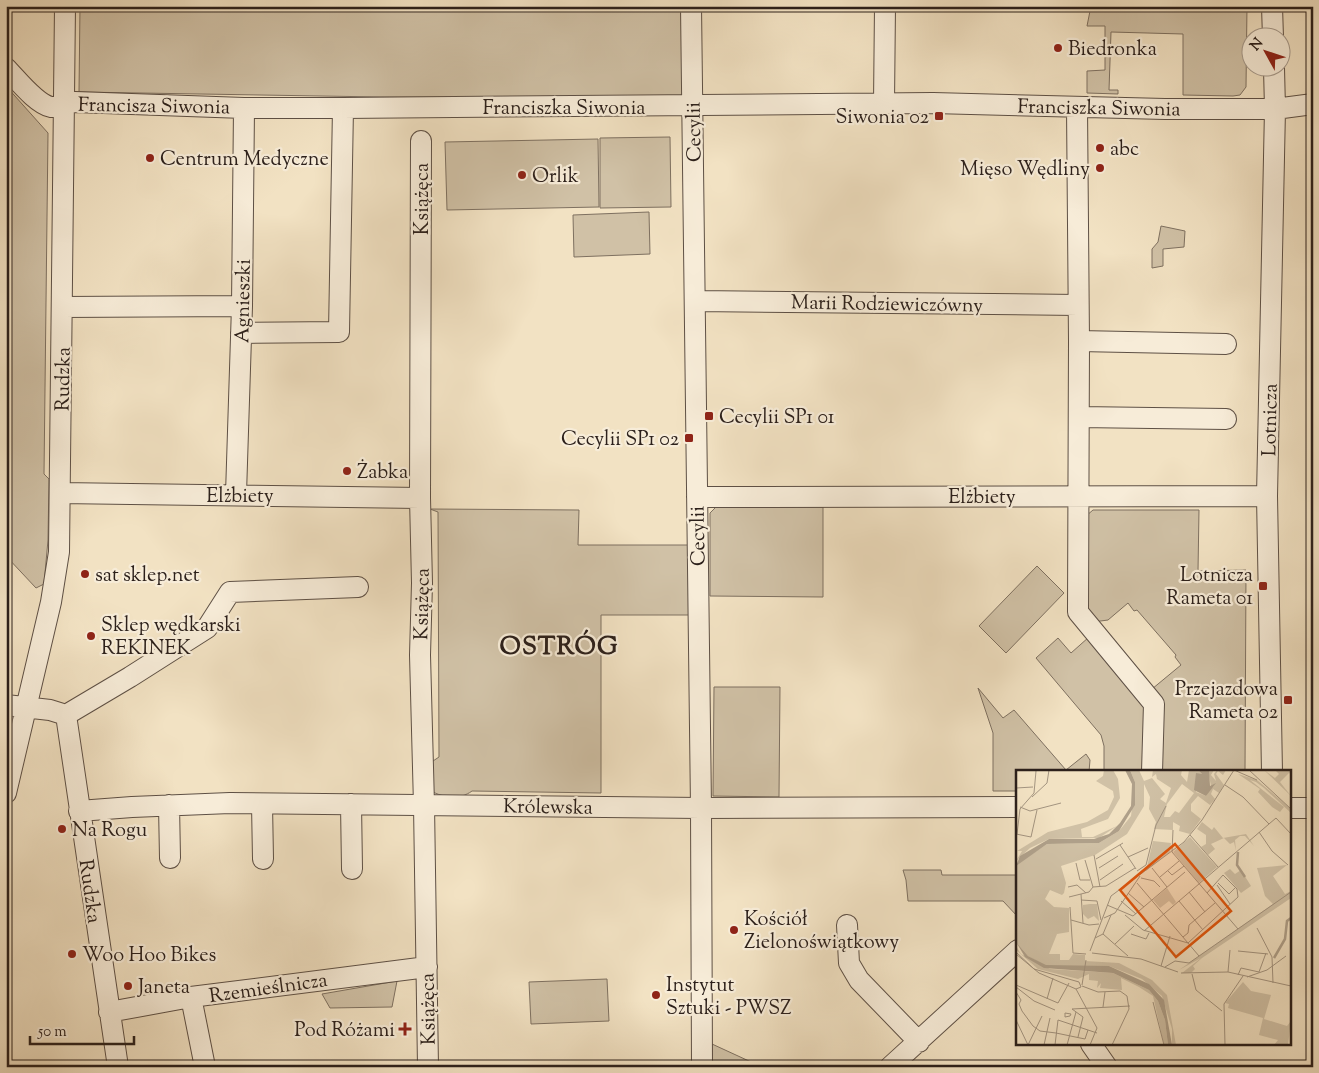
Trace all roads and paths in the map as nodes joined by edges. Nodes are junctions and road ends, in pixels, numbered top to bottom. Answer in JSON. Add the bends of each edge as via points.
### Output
{"nodes":[{"id":1,"x":65,"y":6,"type":"edge"},
{"id":2,"x":691,"y":6,"type":"edge"},
{"id":3,"x":885,"y":6,"type":"edge"},
{"id":4,"x":1272,"y":6,"type":"edge"},
{"id":5,"x":1273,"y":28,"type":"edge"},
{"id":6,"x":6,"y":68,"type":"edge"},
{"id":7,"x":1274,"y":78,"type":"edge"},
{"id":8,"x":884,"y":104,"type":"junction"},
{"id":9,"x":1313,"y":104,"type":"edge"},
{"id":10,"x":64,"y":105,"type":"junction"},
{"id":11,"x":693,"y":106,"type":"junction"},
{"id":12,"x":1077,"y":107,"type":"junction"},
{"id":13,"x":244,"y":108,"type":"junction"},
{"id":14,"x":343,"y":108,"type":"junction"},
{"id":15,"x":1275,"y":109,"type":"junction"},
{"id":16,"x":421,"y":141,"type":"dead end"},
{"id":17,"x":696,"y":300,"type":"junction"},
{"id":18,"x":1078,"y":305,"type":"junction"},
{"id":19,"x":242,"y":306,"type":"junction"},
{"id":20,"x":62,"y":307,"type":"junction"},
{"id":21,"x":242,"y":334,"type":"junction"},
{"id":22,"x":1079,"y":341,"type":"junction"},
{"id":23,"x":1226,"y":344,"type":"dead end"},
{"id":24,"x":1079,"y":417,"type":"junction"},
{"id":25,"x":1226,"y":418,"type":"dead end"},
{"id":26,"x":60,"y":493,"type":"junction"},
{"id":27,"x":236,"y":494,"type":"junction"},
{"id":28,"x":1079,"y":495,"type":"junction"},
{"id":29,"x":1268,"y":496,"type":"junction"},
{"id":30,"x":697,"y":497,"type":"junction"},
{"id":31,"x":420,"y":498,"type":"junction"},
{"id":32,"x":358,"y":587,"type":"dead end"},
{"id":33,"x":16,"y":705,"type":"edge"},
{"id":34,"x":66,"y":715,"type":"junction"},
{"id":35,"x":1152,"y":770,"type":"edge"},
{"id":36,"x":1272,"y":770,"type":"edge"},
{"id":37,"x":6,"y":793,"type":"edge"},
{"id":38,"x":262,"y":804,"type":"junction"},
{"id":39,"x":351,"y":804,"type":"junction"},
{"id":40,"x":170,"y":805,"type":"junction"},
{"id":41,"x":424,"y":805,"type":"junction"},
{"id":42,"x":1016,"y":807,"type":"edge"},
{"id":43,"x":701,"y":808,"type":"junction"},
{"id":44,"x":1292,"y":808,"type":"edge"},
{"id":45,"x":1313,"y":808,"type":"edge"},
{"id":46,"x":80,"y":811,"type":"junction"},
{"id":47,"x":170,"y":858,"type":"dead end"},
{"id":48,"x":263,"y":859,"type":"dead end"},
{"id":49,"x":352,"y":869,"type":"dead end"},
{"id":50,"x":847,"y":925,"type":"dead end"},
{"id":51,"x":1016,"y":952,"type":"edge"},
{"id":52,"x":426,"y":967,"type":"junction"},
{"id":53,"x":191,"y":998,"type":"junction"},
{"id":54,"x":109,"y":1012,"type":"junction"},
{"id":55,"x":919,"y":1042,"type":"junction"},
{"id":56,"x":1092,"y":1046,"type":"edge"},
{"id":57,"x":118,"y":1067,"type":"edge"},
{"id":58,"x":205,"y":1067,"type":"edge"},
{"id":59,"x":428,"y":1067,"type":"edge"},
{"id":60,"x":702,"y":1067,"type":"edge"},
{"id":61,"x":890,"y":1067,"type":"edge"},
{"id":62,"x":1108,"y":1067,"type":"edge"}],
"edges":[{"from":1,"to":10,"type":"street","name":"Rudzka"},
{"from":2,"to":11,"type":"street","name":"Cecylii"},
{"from":3,"to":8,"type":"street"},
{"from":4,"to":5,"type":"street"},
{"from":6,"to":10,"type":"street","name":"Francisza Siwonia","via":[[44,104],[52,107]]},
{"from":7,"to":15,"type":"street","name":"Lotnicza"},
{"from":8,"to":11,"type":"street","name":"Franciszka Siwonia"},
{"from":8,"to":12,"type":"street","name":"Franciszka Siwonia"},
{"from":9,"to":15,"type":"street","name":"Franciszka Siwonia"},
{"from":10,"to":13,"type":"street","name":"Francisza Siwonia","via":[[74,102]]},
{"from":10,"to":20,"type":"street","name":"Rudzka"},
{"from":11,"to":14,"type":"street","name":"Franciszka Siwonia"},
{"from":11,"to":17,"type":"street","name":"Cecylii"},
{"from":12,"to":15,"type":"street","name":"Franciszka Siwonia"},
{"from":12,"to":18,"type":"street"},
{"from":13,"to":14,"type":"street","name":"Franciszka Siwonia"},
{"from":13,"to":19,"type":"street","name":"Agnieszki"},
{"from":14,"to":21,"type":"street","via":[[339,332]]},
{"from":15,"to":29,"type":"street","name":"Lotnicza"},
{"from":16,"to":31,"type":"street","name":"Książęca"},
{"from":17,"to":18,"type":"street","name":"Marii Rodziewiczówny"},
{"from":17,"to":30,"type":"street","name":"Cecylii"},
{"from":18,"to":22,"type":"street"},
{"from":19,"to":20,"type":"street"},
{"from":19,"to":21,"type":"street","name":"Agnieszki"},
{"from":20,"to":26,"type":"street","name":"Rudzka"},
{"from":21,"to":27,"type":"street","name":"Agnieszki"},
{"from":22,"to":23,"type":"street"},
{"from":22,"to":24,"type":"street"},
{"from":24,"to":25,"type":"street"},
{"from":24,"to":28,"type":"street"},
{"from":26,"to":27,"type":"street","name":"Elżbiety"},
{"from":26,"to":33,"type":"street","name":"Rudzka","via":[[60,534],[52,602]]},
{"from":27,"to":31,"type":"street","name":"Elżbiety"},
{"from":28,"to":29,"type":"street","name":"Elżbiety"},
{"from":28,"to":30,"type":"street","name":"Elżbiety"},
{"from":28,"to":35,"type":"street","via":[[1078,612],[1154,704]]},
{"from":29,"to":36,"type":"street","name":"Lotnicza"},
{"from":30,"to":43,"type":"street","name":"Cecylii"},
{"from":31,"to":41,"type":"street","name":"Książęca"},
{"from":32,"to":34,"type":"street","via":[[230,592],[206,628]]},
{"from":33,"to":34,"type":"street"},
{"from":33,"to":37,"type":"street","name":"Rudzka"},
{"from":34,"to":46,"type":"street","name":"Rudzka"},
{"from":38,"to":39,"type":"street","name":"Królewska"},
{"from":38,"to":40,"type":"street","name":"Królewska"},
{"from":38,"to":48,"type":"street"},
{"from":39,"to":41,"type":"street","name":"Królewska"},
{"from":39,"to":49,"type":"street"},
{"from":40,"to":46,"type":"street","name":"Królewska"},
{"from":40,"to":47,"type":"street"},
{"from":41,"to":43,"type":"street","name":"Królewska"},
{"from":41,"to":52,"type":"street","name":"Książęca"},
{"from":42,"to":43,"type":"street","name":"Królewska"},
{"from":43,"to":60,"type":"street","name":"Cecylii"},
{"from":44,"to":45,"type":"street"},
{"from":46,"to":54,"type":"street","name":"Rudzka"},
{"from":50,"to":55,"type":"street","via":[[849,963],[859,980]]},
{"from":51,"to":55,"type":"street"},
{"from":52,"to":53,"type":"street","name":"Rzemieślnicza"},
{"from":52,"to":59,"type":"street","name":"Książęca"},
{"from":53,"to":54,"type":"street","name":"Rzemieślnicza"},
{"from":53,"to":58,"type":"street"},
{"from":54,"to":57,"type":"street","name":"Rudzka"},
{"from":55,"to":61,"type":"street"},
{"from":56,"to":62,"type":"street"}]}
